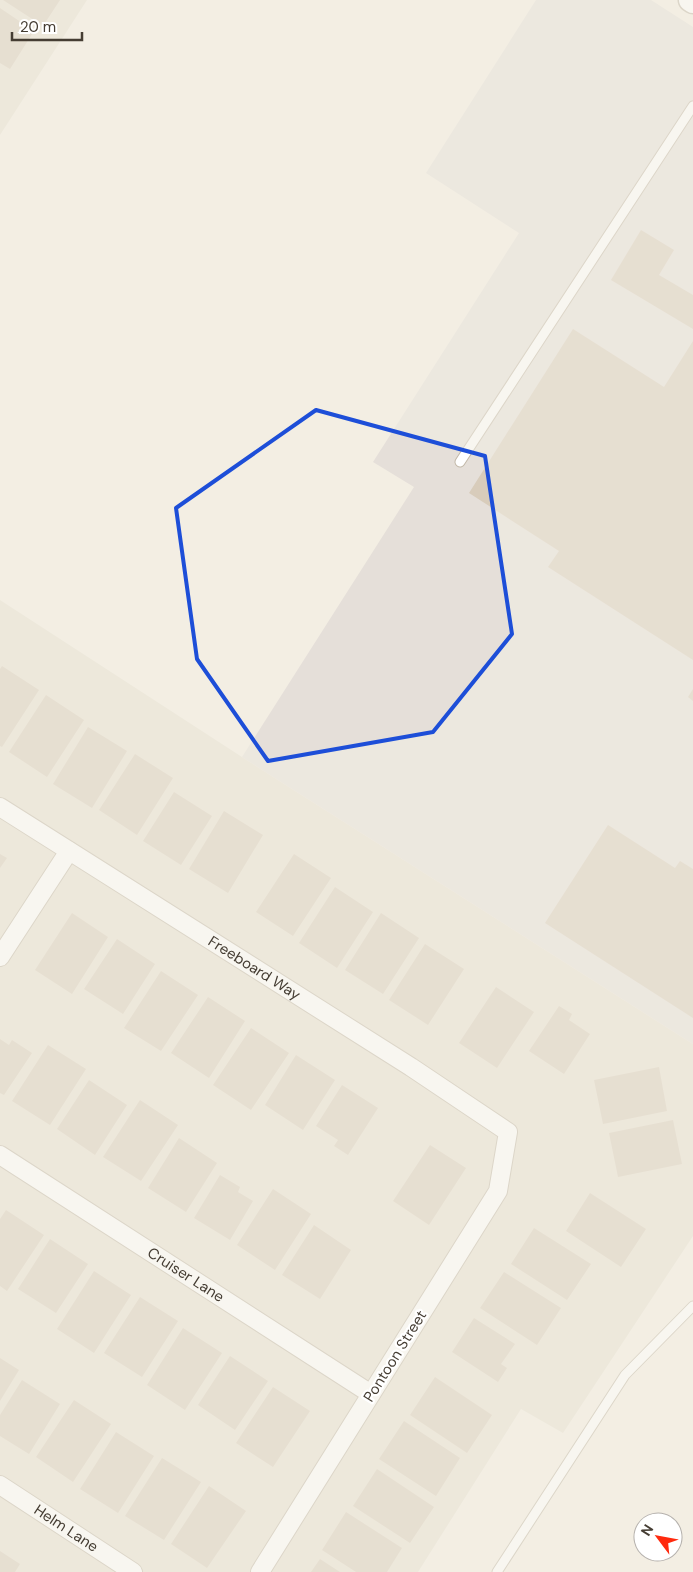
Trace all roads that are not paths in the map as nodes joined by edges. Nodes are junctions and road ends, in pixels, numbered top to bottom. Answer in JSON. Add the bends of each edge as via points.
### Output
{"nodes":[{"id":1,"x":693,"y":106,"type":"edge"},
{"id":2,"x":460,"y":462,"type":"dead end"},
{"id":3,"x":0,"y":807,"type":"edge"},
{"id":4,"x":69,"y":851,"type":"junction"},
{"id":5,"x":0,"y":957,"type":"edge"},
{"id":6,"x":508,"y":1132,"type":"joint"},
{"id":7,"x":0,"y":1155,"type":"edge"},
{"id":8,"x":693,"y":1306,"type":"edge"},
{"id":9,"x":372,"y":1394,"type":"junction"},
{"id":10,"x":0,"y":1485,"type":"edge"},
{"id":11,"x":133,"y":1572,"type":"edge"},
{"id":12,"x":260,"y":1572,"type":"edge"},
{"id":13,"x":497,"y":1572,"type":"edge"}],
"edges":[{"from":1,"to":2,"type":"lane"},
{"from":3,"to":4,"type":"street","name":"Freeboard Way"},
{"from":4,"to":5,"type":"street"},
{"from":4,"to":6,"type":"street","name":"Freeboard Way","via":[[411,1066]]},
{"from":6,"to":9,"type":"street","name":"Pontoon Street","via":[[498,1190]]},
{"from":7,"to":9,"type":"street","name":"Cruiser Lane"},
{"from":8,"to":13,"type":"lane","via":[[625,1375]]},
{"from":9,"to":12,"type":"street","name":"Pontoon Street"},
{"from":10,"to":11,"type":"street","name":"Helm Lane"}]}
